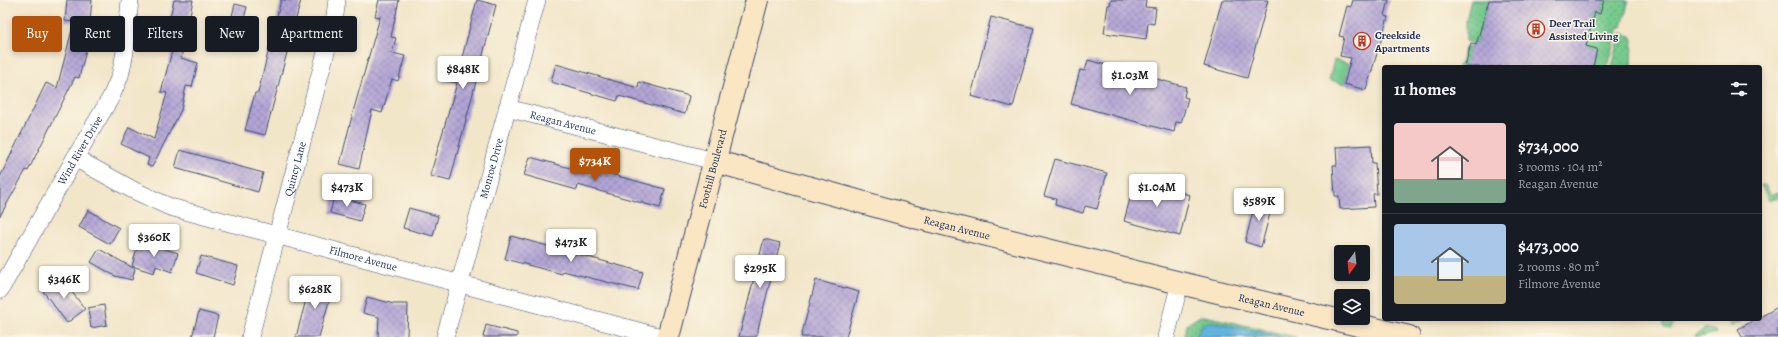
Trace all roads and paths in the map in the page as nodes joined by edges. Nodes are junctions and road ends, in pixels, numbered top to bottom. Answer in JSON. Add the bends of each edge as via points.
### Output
{"nodes":[{"id":1,"x":130,"y":0,"type":"edge"},
{"id":2,"x":337,"y":0,"type":"edge"},
{"id":3,"x":537,"y":0,"type":"edge"},
{"id":4,"x":757,"y":0,"type":"edge"},
{"id":5,"x":507,"y":108,"type":"junction"},
{"id":6,"x":74,"y":158,"type":"junction"},
{"id":7,"x":714,"y":162,"type":"junction"},
{"id":8,"x":276,"y":235,"type":"junction"},
{"id":9,"x":1180,"y":283,"type":"junction"},
{"id":10,"x":459,"y":284,"type":"junction"},
{"id":11,"x":0,"y":290,"type":"edge"},
{"id":12,"x":250,"y":337,"type":"edge"},
{"id":13,"x":445,"y":337,"type":"edge"},
{"id":14,"x":661,"y":337,"type":"edge"},
{"id":15,"x":668,"y":337,"type":"edge"},
{"id":16,"x":1166,"y":337,"type":"edge"},
{"id":17,"x":1409,"y":337,"type":"edge"}],
"edges":[{"from":1,"to":6,"type":"street","name":"Wind River Drive","via":[[120,76],[111,97]]},
{"from":2,"to":8,"type":"street","name":"Quincy Lane","via":[[334,22]]},
{"from":3,"to":5,"type":"street","name":"Monroe Drive"},
{"from":4,"to":7,"type":"street","name":"Foothill Boulevard"},
{"from":5,"to":7,"type":"street","name":"Reagan Avenue"},
{"from":5,"to":10,"type":"street","name":"Monroe Drive"},
{"from":6,"to":8,"type":"street","name":"Filmore Avenue","via":[[170,208]]},
{"from":6,"to":11,"type":"street","name":"Wind River Drive"},
{"from":7,"to":9,"type":"street","name":"Reagan Avenue","via":[[915,217]]},
{"from":7,"to":15,"type":"street","name":"Foothill Boulevard"},
{"from":8,"to":10,"type":"street","name":"Filmore Avenue"},
{"from":8,"to":12,"type":"street","name":"Quincy Lane"},
{"from":9,"to":16,"type":"street"},
{"from":9,"to":17,"type":"street","name":"Reagan Avenue"},
{"from":10,"to":13,"type":"street","name":"Monroe Drive"},
{"from":10,"to":14,"type":"street","name":"Filmore Avenue"}]}
